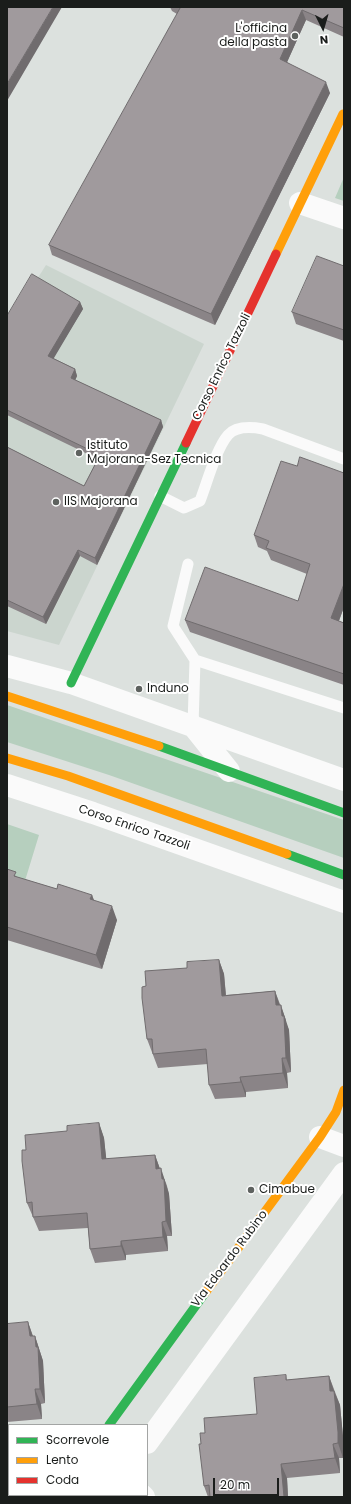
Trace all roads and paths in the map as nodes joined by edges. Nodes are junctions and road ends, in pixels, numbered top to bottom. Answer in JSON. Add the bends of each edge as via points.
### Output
{"nodes":[{"id":1,"x":343,"y":113,"type":"edge"},
{"id":2,"x":300,"y":203,"type":"junction"},
{"id":3,"x":344,"y":218,"type":"edge"},
{"id":4,"x":344,"y":459,"type":"edge"},
{"id":5,"x":160,"y":496,"type":"junction"},
{"id":6,"x":188,"y":564,"type":"dead end"},
{"id":7,"x":195,"y":660,"type":"junction"},
{"id":8,"x":7,"y":666,"type":"edge"},
{"id":9,"x":71,"y":683,"type":"junction"},
{"id":10,"x":7,"y":696,"type":"edge"},
{"id":11,"x":344,"y":708,"type":"edge"},
{"id":12,"x":193,"y":726,"type":"junction"},
{"id":13,"x":7,"y":758,"type":"edge"},
{"id":14,"x":228,"y":771,"type":"junction"},
{"id":15,"x":344,"y":780,"type":"edge"},
{"id":16,"x":7,"y":785,"type":"edge"},
{"id":17,"x":344,"y":813,"type":"edge"},
{"id":18,"x":228,"y":833,"type":"junction"},
{"id":19,"x":260,"y":873,"type":"junction"},
{"id":20,"x":344,"y":875,"type":"edge"},
{"id":21,"x":344,"y":902,"type":"edge"},
{"id":22,"x":344,"y":1090,"type":"edge"},
{"id":23,"x":320,"y":1137,"type":"junction"},
{"id":24,"x":344,"y":1146,"type":"edge"},
{"id":25,"x":344,"y":1173,"type":"edge"},
{"id":26,"x":110,"y":1424,"type":"edge"},
{"id":27,"x":148,"y":1441,"type":"edge"}],
"edges":[{"from":1,"to":2,"type":"street","name":"Corso Enrico Tazzoli"},
{"from":2,"to":3,"type":"street"},
{"from":2,"to":5,"type":"street","name":"Corso Enrico Tazzoli"},
{"from":4,"to":5,"type":"lane","via":[[249,426],[229,434],[200,501],[184,508]]},
{"from":5,"to":9,"type":"street","name":"Corso Enrico Tazzoli"},
{"from":6,"to":7,"type":"lane","via":[[173,626]]},
{"from":7,"to":11,"type":"lane"},
{"from":7,"to":12,"type":"lane"},
{"from":8,"to":9,"type":"street"},
{"from":9,"to":12,"type":"street"},
{"from":10,"to":14,"type":"street","via":[[78,717]]},
{"from":12,"to":14,"type":"street"},
{"from":12,"to":15,"type":"street"},
{"from":13,"to":18,"type":"street","via":[[68,776]]},
{"from":14,"to":17,"type":"street"},
{"from":16,"to":19,"type":"street","name":"Corso Enrico Tazzoli"},
{"from":18,"to":19,"type":"street"},
{"from":18,"to":20,"type":"street"},
{"from":19,"to":21,"type":"street","name":"Corso Enrico Tazzoli"},
{"from":22,"to":23,"type":"street","name":"Via Edoardo Rubino","via":[[336,1112]]},
{"from":23,"to":24,"type":"street"},
{"from":23,"to":26,"type":"street","name":"Via Edoardo Rubino"},
{"from":25,"to":27,"type":"street"}]}
